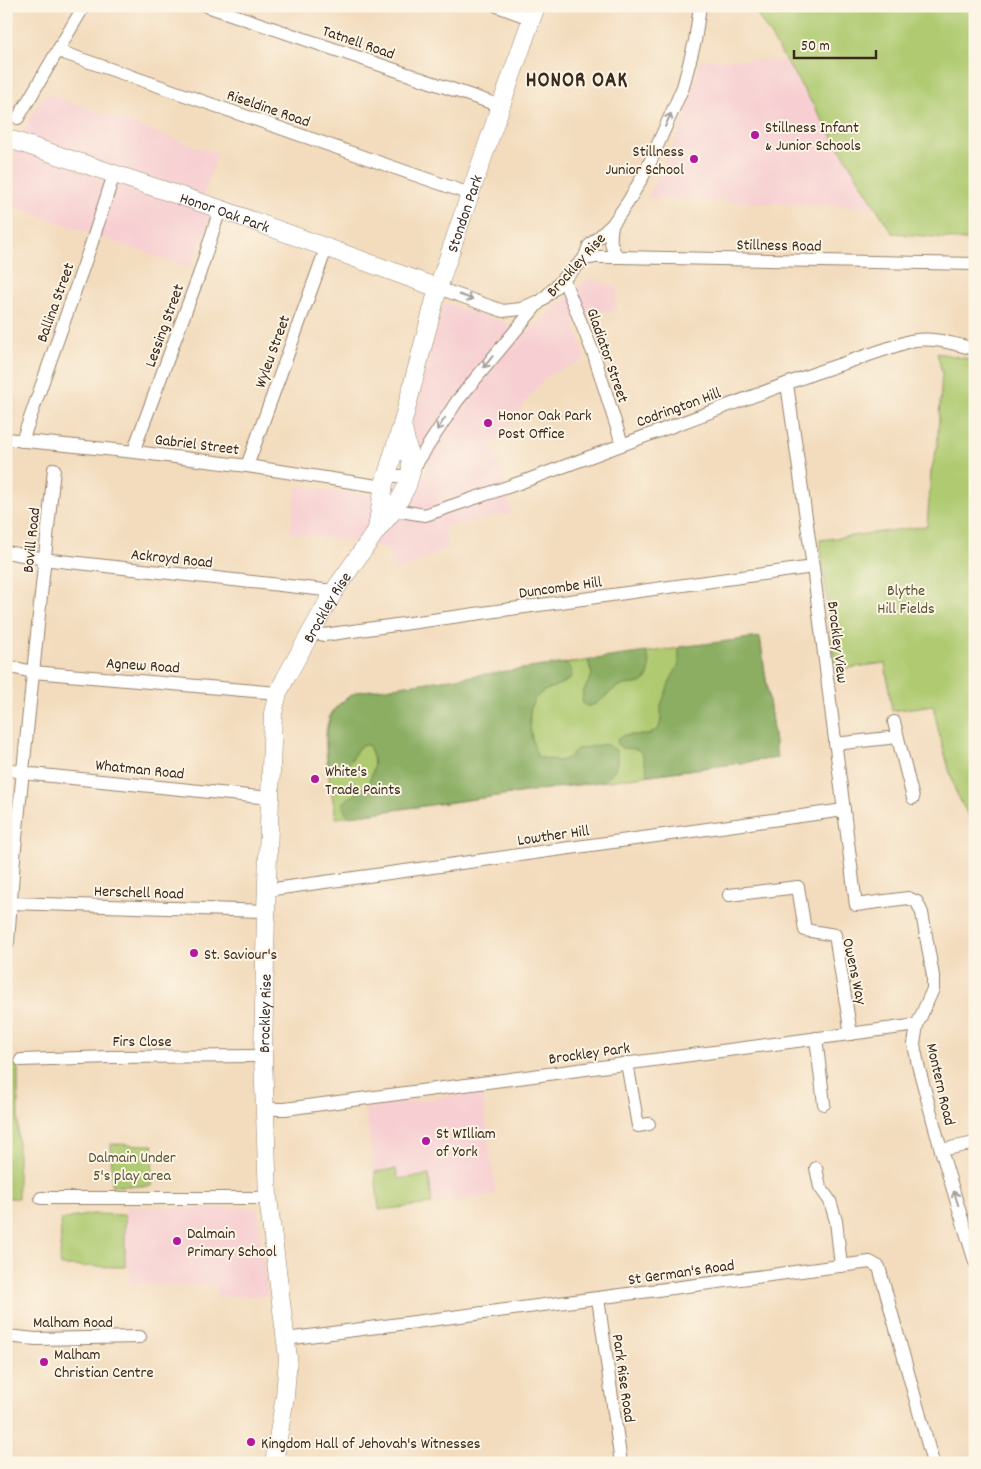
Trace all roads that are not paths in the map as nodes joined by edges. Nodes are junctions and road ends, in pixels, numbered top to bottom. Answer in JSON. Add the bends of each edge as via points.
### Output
{"nodes":[{"id":1,"x":84,"y":6,"type":"edge"},
{"id":2,"x":207,"y":6,"type":"edge"},
{"id":3,"x":497,"y":6,"type":"edge"},
{"id":4,"x":700,"y":6,"type":"edge"},
{"id":5,"x":534,"y":12,"type":"edge"},
{"id":6,"x":58,"y":51,"type":"junction"},
{"id":7,"x":501,"y":106,"type":"junction"},
{"id":8,"x":18,"y":118,"type":"dead end"},
{"id":9,"x":7,"y":142,"type":"edge"},
{"id":10,"x":114,"y":174,"type":"junction"},
{"id":11,"x":470,"y":194,"type":"junction"},
{"id":12,"x":220,"y":209,"type":"junction"},
{"id":13,"x":612,"y":225,"type":"junction"},
{"id":14,"x":326,"y":246,"type":"junction"},
{"id":15,"x":618,"y":257,"type":"junction"},
{"id":16,"x":584,"y":259,"type":"junction"},
{"id":17,"x":975,"y":264,"type":"edge"},
{"id":18,"x":563,"y":278,"type":"junction"},
{"id":19,"x":438,"y":288,"type":"junction"},
{"id":20,"x":545,"y":298,"type":"junction"},
{"id":21,"x":503,"y":311,"type":"junction"},
{"id":22,"x":507,"y":339,"type":"junction"},
{"id":23,"x":975,"y":349,"type":"edge"},
{"id":24,"x":787,"y":384,"type":"junction"},
{"id":25,"x":6,"y":439,"type":"edge"},
{"id":26,"x":22,"y":441,"type":"junction"},
{"id":27,"x":622,"y":444,"type":"junction"},
{"id":28,"x":135,"y":452,"type":"junction"},
{"id":29,"x":247,"y":466,"type":"junction"},
{"id":30,"x":393,"y":466,"type":"junction"},
{"id":31,"x":54,"y":469,"type":"dead end"},
{"id":32,"x":411,"y":472,"type":"junction"},
{"id":33,"x":394,"y":510,"type":"junction"},
{"id":34,"x":377,"y":530,"type":"junction"},
{"id":35,"x":6,"y":552,"type":"edge"},
{"id":36,"x":45,"y":559,"type":"junction"},
{"id":37,"x":813,"y":567,"type":"junction"},
{"id":38,"x":334,"y":591,"type":"junction"},
{"id":39,"x":311,"y":632,"type":"junction"},
{"id":40,"x":6,"y":666,"type":"edge"},
{"id":41,"x":33,"y":672,"type":"junction"},
{"id":42,"x":278,"y":693,"type":"junction"},
{"id":43,"x":894,"y":722,"type":"dead end"},
{"id":44,"x":897,"y":737,"type":"junction"},
{"id":45,"x":836,"y":744,"type":"junction"},
{"id":46,"x":6,"y":770,"type":"edge"},
{"id":47,"x":24,"y":773,"type":"junction"},
{"id":48,"x":270,"y":798,"type":"junction"},
{"id":49,"x":913,"y":798,"type":"dead end"},
{"id":50,"x":844,"y":810,"type":"junction"},
{"id":51,"x":10,"y":858,"type":"edge"},
{"id":52,"x":267,"y":890,"type":"junction"},
{"id":53,"x":729,"y":895,"type":"dead end"},
{"id":54,"x":10,"y":903,"type":"junction"},
{"id":55,"x":856,"y":905,"type":"joint"},
{"id":56,"x":266,"y":911,"type":"junction"},
{"id":57,"x":6,"y":942,"type":"edge"},
{"id":58,"x":917,"y":1025,"type":"junction"},
{"id":59,"x":851,"y":1034,"type":"junction"},
{"id":60,"x":816,"y":1038,"type":"junction"},
{"id":61,"x":263,"y":1056,"type":"junction"},
{"id":62,"x":21,"y":1060,"type":"dead end"},
{"id":63,"x":627,"y":1063,"type":"junction"},
{"id":64,"x":824,"y":1104,"type":"dead end"},
{"id":65,"x":264,"y":1110,"type":"junction"},
{"id":66,"x":649,"y":1124,"type":"dead end"},
{"id":67,"x":975,"y":1143,"type":"edge"},
{"id":68,"x":941,"y":1150,"type":"junction"},
{"id":69,"x":816,"y":1168,"type":"dead end"},
{"id":70,"x":41,"y":1198,"type":"dead end"},
{"id":71,"x":268,"y":1198,"type":"junction"},
{"id":72,"x":975,"y":1262,"type":"edge"},
{"id":73,"x":841,"y":1266,"type":"junction"},
{"id":74,"x":598,"y":1298,"type":"junction"},
{"id":75,"x":6,"y":1336,"type":"edge"},
{"id":76,"x":140,"y":1337,"type":"dead end"},
{"id":77,"x":286,"y":1339,"type":"junction"},
{"id":78,"x":274,"y":1463,"type":"edge"},
{"id":79,"x":621,"y":1463,"type":"edge"},
{"id":80,"x":933,"y":1463,"type":"edge"}],
"edges":[{"from":1,"to":6,"type":"street"},
{"from":2,"to":7,"type":"street","name":"Tatnell Road"},
{"from":3,"to":5,"type":"street"},
{"from":13,"to":4,"type":"street","name":"Brockley Rise","one_way":true,"via":[[647,169],[683,87]]},
{"from":5,"to":7,"type":"main road","name":"Stondon Park"},
{"from":6,"to":8,"type":"street"},
{"from":6,"to":11,"type":"street","name":"Riseldine Road"},
{"from":7,"to":11,"type":"main road","name":"Stondon Park"},
{"from":9,"to":10,"type":"main road","name":"Honor Oak Park"},
{"from":10,"to":12,"type":"main road","name":"Honor Oak Park"},
{"from":10,"to":26,"type":"street","name":"Ballina Street"},
{"from":11,"to":19,"type":"main road","name":"Stondon Park"},
{"from":12,"to":14,"type":"main road","name":"Honor Oak Park"},
{"from":12,"to":28,"type":"street","name":"Lessing Street"},
{"from":13,"to":15,"type":"street","via":[[609,240]]},
{"from":13,"to":16,"type":"street","name":"Brockley Rise","via":[[589,246]]},
{"from":14,"to":19,"type":"main road","name":"Honor Oak Park"},
{"from":14,"to":29,"type":"street","name":"Wyleu Street"},
{"from":15,"to":16,"type":"street","name":"Stillness Road"},
{"from":15,"to":17,"type":"street","name":"Stillness Road"},
{"from":16,"to":18,"type":"street","name":"Brockley Rise"},
{"from":18,"to":20,"type":"street","name":"Brockley Rise"},
{"from":18,"to":27,"type":"street","name":"Gladiator Street","via":[[594,355]]},
{"from":19,"to":21,"type":"street","one_way":true},
{"from":19,"to":30,"type":"main road","name":"Stondon Park"},
{"from":20,"to":21,"type":"street","via":[[522,309]]},
{"from":20,"to":22,"type":"street","name":"Brockley Rise"},
{"from":21,"to":22,"type":"street","via":[[509,322]]},
{"from":22,"to":32,"type":"street","name":"Brockley Rise","one_way":true,"via":[[456,401]]},
{"from":23,"to":24,"type":"street","name":"Codrington Hill","via":[[920,339]]},
{"from":24,"to":27,"type":"street","name":"Codrington Hill"},
{"from":24,"to":37,"type":"street","name":"Brockley View"},
{"from":25,"to":26,"type":"street","name":"Gabriel Street"},
{"from":26,"to":28,"type":"street","name":"Gabriel Street"},
{"from":27,"to":33,"type":"street","name":"Codrington Hill","via":[[425,516]]},
{"from":28,"to":29,"type":"street","name":"Gabriel Street"},
{"from":29,"to":30,"type":"street","name":"Gabriel Street"},
{"from":30,"to":32,"type":"main road","name":"Stondon Park","via":[[411,462]]},
{"from":30,"to":34,"type":"main road","name":"Stondon Park"},
{"from":31,"to":36,"type":"street","name":"Bovill Road"},
{"from":32,"to":33,"type":"main road"},
{"from":33,"to":34,"type":"main road"},
{"from":34,"to":38,"type":"main road","name":"Brockley Rise"},
{"from":35,"to":36,"type":"street","name":"Ackroyd Road"},
{"from":36,"to":38,"type":"street","name":"Ackroyd Road"},
{"from":36,"to":41,"type":"street","name":"Bovill Road"},
{"from":37,"to":39,"type":"street","name":"Duncombe Hill","via":[[324,635]]},
{"from":37,"to":45,"type":"street","name":"Brockley View"},
{"from":38,"to":39,"type":"main road","name":"Brockley Rise"},
{"from":39,"to":42,"type":"main road","name":"Brockley Rise"},
{"from":40,"to":41,"type":"street","name":"Agnew Road"},
{"from":41,"to":42,"type":"street","name":"Agnew Road"},
{"from":41,"to":47,"type":"street","name":"Bovill Road"},
{"from":42,"to":48,"type":"main road","name":"Brockley Rise","via":[[273,713]]},
{"from":43,"to":44,"type":"street"},
{"from":44,"to":45,"type":"street"},
{"from":44,"to":49,"type":"street"},
{"from":45,"to":50,"type":"street","name":"Brockley View"},
{"from":46,"to":47,"type":"street","name":"Whatman Road"},
{"from":47,"to":48,"type":"street","name":"Whatman Road"},
{"from":47,"to":51,"type":"street","name":"Bovill Road"},
{"from":48,"to":52,"type":"main road","name":"Brockley Rise"},
{"from":50,"to":52,"type":"street","name":"Lowther Hill"},
{"from":50,"to":55,"type":"street","name":"Brockley View"},
{"from":51,"to":54,"type":"street","name":"Bovill Road"},
{"from":52,"to":56,"type":"main road","name":"Brockley Rise"},
{"from":53,"to":59,"type":"street","name":"Owens Way","via":[[798,887],[805,930],[835,935]]},
{"from":54,"to":56,"type":"street","name":"Herschell Road"},
{"from":54,"to":57,"type":"street","name":"Bovill Road"},
{"from":55,"to":58,"type":"street","name":"Montern Road","via":[[908,898],[917,902],[933,976],[932,989]]},
{"from":56,"to":61,"type":"main road","name":"Brockley Rise"},
{"from":58,"to":59,"type":"street","name":"Brockley Park"},
{"from":58,"to":68,"type":"street","name":"Montern Road","via":[[914,1044],[918,1065]]},
{"from":59,"to":60,"type":"street","name":"Brockley Park"},
{"from":60,"to":63,"type":"street","name":"Brockley Park"},
{"from":60,"to":64,"type":"street"},
{"from":61,"to":62,"type":"street","name":"Firs Close"},
{"from":61,"to":65,"type":"main road","name":"Brockley Rise"},
{"from":63,"to":65,"type":"street","name":"Brockley Park"},
{"from":63,"to":66,"type":"street","via":[[638,1126]]},
{"from":65,"to":71,"type":"main road","name":"Brockley Rise"},
{"from":67,"to":68,"type":"street"},
{"from":72,"to":68,"type":"street","name":"Montern Road","one_way":true},
{"from":69,"to":73,"type":"street","via":[[820,1187],[830,1201],[836,1221]]},
{"from":70,"to":71,"type":"street"},
{"from":71,"to":77,"type":"main road","name":"Brockley Rise"},
{"from":73,"to":74,"type":"street","name":"St German's Road"},
{"from":73,"to":80,"type":"street","name":"St German's Road","via":[[870,1262],[879,1267]]},
{"from":74,"to":77,"type":"street","name":"St German's Road"},
{"from":74,"to":79,"type":"street","name":"Park Rise Road"},
{"from":75,"to":76,"type":"street","name":"Malham Road"},
{"from":77,"to":78,"type":"main road","name":"Brockley Rise","via":[[287,1377]]}]}
